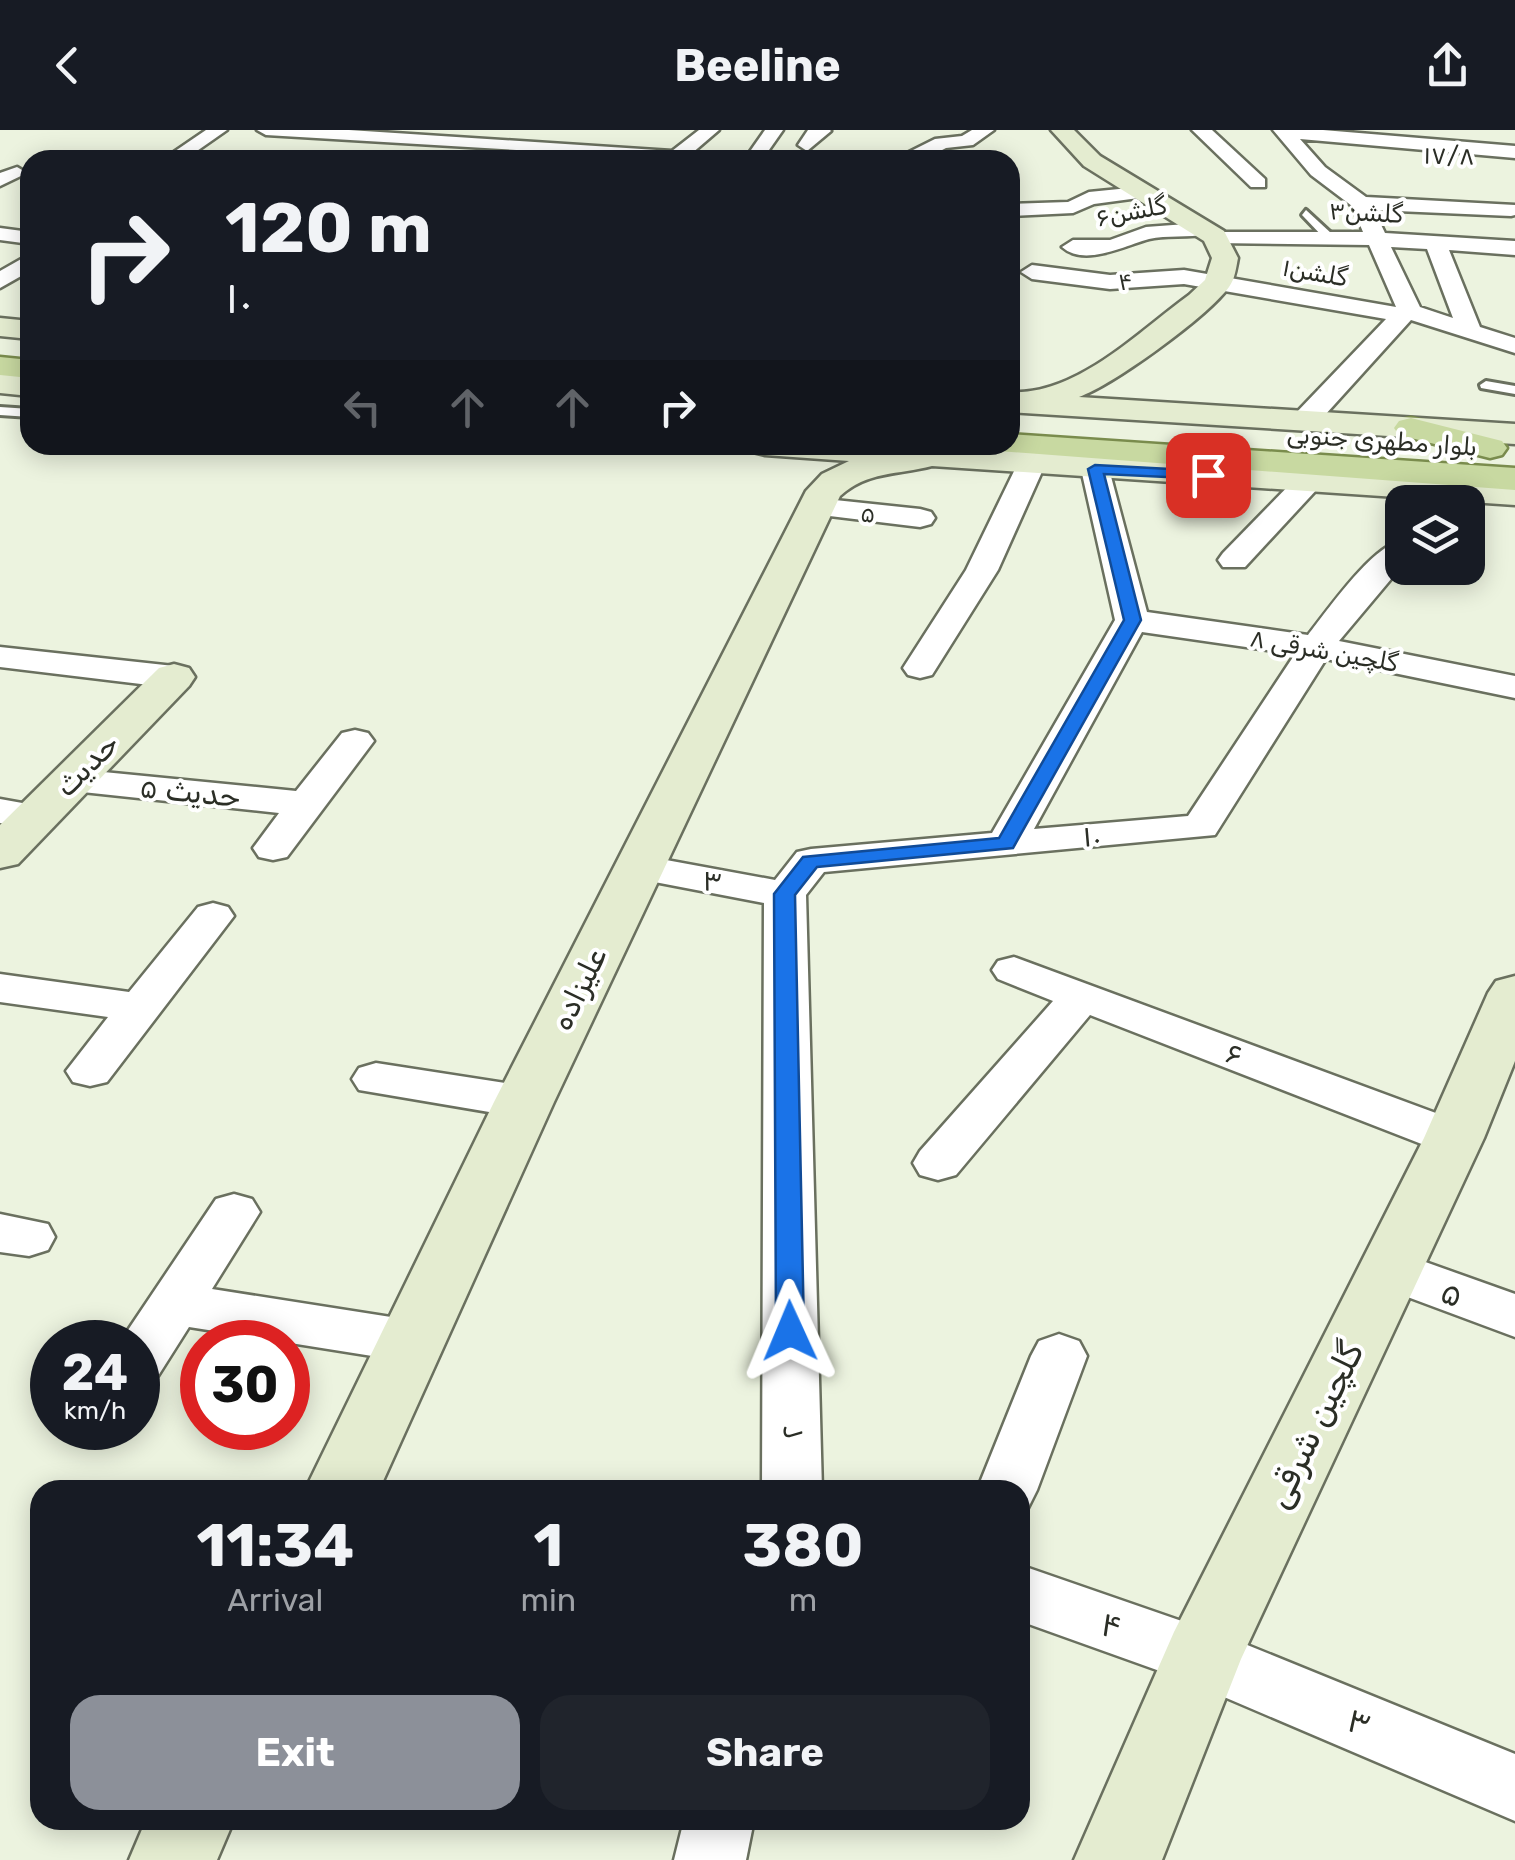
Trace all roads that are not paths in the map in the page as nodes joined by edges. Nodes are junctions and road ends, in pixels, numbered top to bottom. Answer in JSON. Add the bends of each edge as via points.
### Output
{"nodes":[{"id":1,"x":218,"y":130,"type":"edge"},
{"id":2,"x":266,"y":130,"type":"edge"},
{"id":3,"x":710,"y":130,"type":"edge"},
{"id":4,"x":985,"y":130,"type":"edge"},
{"id":5,"x":1062,"y":130,"type":"edge"},
{"id":6,"x":1201,"y":130,"type":"edge"},
{"id":7,"x":1282,"y":131,"type":"edge"},
{"id":8,"x":904,"y":139,"type":"dead end"},
{"id":9,"x":942,"y":143,"type":"junction"},
{"id":10,"x":188,"y":150,"type":"edge"},
{"id":11,"x":547,"y":150,"type":"edge"},
{"id":12,"x":685,"y":150,"type":"edge"},
{"id":13,"x":928,"y":150,"type":"edge"},
{"id":14,"x":1515,"y":152,"type":"edge"},
{"id":15,"x":1258,"y":183,"type":"dead end"},
{"id":16,"x":1139,"y":193,"type":"junction"},
{"id":17,"x":1361,"y":204,"type":"junction"},
{"id":18,"x":1510,"y":204,"type":"edge"},
{"id":19,"x":1020,"y":211,"type":"edge"},
{"id":20,"x":1306,"y":213,"type":"dead end"},
{"id":21,"x":1207,"y":233,"type":"junction"},
{"id":22,"x":1328,"y":236,"type":"junction"},
{"id":23,"x":1379,"y":240,"type":"junction"},
{"id":24,"x":1436,"y":244,"type":"junction"},
{"id":25,"x":1072,"y":247,"type":"dead end"},
{"id":26,"x":1515,"y":248,"type":"edge"},
{"id":27,"x":1132,"y":271,"type":"dead end"},
{"id":28,"x":1168,"y":276,"type":"junction"},
{"id":29,"x":1218,"y":283,"type":"junction"},
{"id":30,"x":1190,"y":307,"type":"junction"},
{"id":31,"x":1407,"y":313,"type":"junction"},
{"id":32,"x":1470,"y":331,"type":"junction"},
{"id":33,"x":1515,"y":346,"type":"edge"},
{"id":34,"x":1091,"y":382,"type":"junction"},
{"id":35,"x":1486,"y":385,"type":"dead end"},
{"id":36,"x":1515,"y":390,"type":"edge"},
{"id":37,"x":1020,"y":404,"type":"edge"},
{"id":38,"x":1020,"y":406,"type":"edge"},
{"id":39,"x":1020,"y":407,"type":"edge"},
{"id":40,"x":1195,"y":414,"type":"junction"},
{"id":41,"x":1304,"y":420,"type":"junction"},
{"id":42,"x":1411,"y":428,"type":"joint"},
{"id":43,"x":1507,"y":444,"type":"edge"},
{"id":44,"x":1020,"y":454,"type":"edge"},
{"id":45,"x":794,"y":455,"type":"edge"},
{"id":46,"x":886,"y":455,"type":"edge"},
{"id":47,"x":996,"y":455,"type":"edge"},
{"id":48,"x":1020,"y":455,"type":"edge"},
{"id":49,"x":922,"y":458,"type":"junction"},
{"id":50,"x":1095,"y":469,"type":"junction"},
{"id":51,"x":1324,"y":476,"type":"junction"},
{"id":52,"x":1515,"y":480,"type":"edge"},
{"id":53,"x":1385,"y":485,"type":"edge"},
{"id":54,"x":1515,"y":494,"type":"edge"},
{"id":55,"x":1485,"y":496,"type":"edge"},
{"id":56,"x":820,"y":499,"type":"junction"},
{"id":57,"x":920,"y":518,"type":"dead end"},
{"id":58,"x":1234,"y":560,"type":"dead end"},
{"id":59,"x":1385,"y":564,"type":"edge"},
{"id":60,"x":1132,"y":620,"type":"junction"},
{"id":61,"x":1317,"y":647,"type":"junction"},
{"id":62,"x":0,"y":656,"type":"edge"},
{"id":63,"x":920,"y":668,"type":"dead end"},
{"id":64,"x":174,"y":677,"type":"joint"},
{"id":65,"x":1515,"y":687,"type":"edge"},
{"id":66,"x":355,"y":740,"type":"dead end"},
{"id":67,"x":73,"y":780,"type":"junction"},
{"id":68,"x":306,"y":804,"type":"junction"},
{"id":69,"x":18,"y":814,"type":"edge"},
{"id":70,"x":1006,"y":844,"type":"junction"},
{"id":71,"x":273,"y":848,"type":"dead end"},
{"id":72,"x":0,"y":853,"type":"edge"},
{"id":73,"x":639,"y":867,"type":"junction"},
{"id":74,"x":785,"y":894,"type":"junction"},
{"id":75,"x":213,"y":916,"type":"dead end"},
{"id":76,"x":1014,"y":970,"type":"dead end"},
{"id":77,"x":0,"y":988,"type":"edge"},
{"id":78,"x":1515,"y":993,"type":"edge"},
{"id":79,"x":1082,"y":996,"type":"junction"},
{"id":80,"x":141,"y":1008,"type":"junction"},
{"id":81,"x":90,"y":1071,"type":"dead end"},
{"id":82,"x":376,"y":1078,"type":"dead end"},
{"id":83,"x":524,"y":1102,"type":"junction"},
{"id":84,"x":1454,"y":1138,"type":"junction"},
{"id":85,"x":938,"y":1163,"type":"dead end"},
{"id":86,"x":234,"y":1212,"type":"dead end"},
{"id":87,"x":1389,"y":1269,"type":"junction"},
{"id":88,"x":174,"y":1304,"type":"junction"},
{"id":89,"x":1515,"y":1316,"type":"edge"},
{"id":90,"x":160,"y":1326,"type":"edge"},
{"id":91,"x":410,"y":1341,"type":"junction"},
{"id":92,"x":1059,"y":1356,"type":"dead end"},
{"id":93,"x":347,"y":1480,"type":"edge"},
{"id":94,"x":792,"y":1480,"type":"edge"},
{"id":95,"x":1011,"y":1480,"type":"edge"},
{"id":96,"x":1030,"y":1597,"type":"edge"},
{"id":97,"x":1202,"y":1657,"type":"junction"},
{"id":98,"x":1515,"y":1788,"type":"edge"},
{"id":99,"x":186,"y":1830,"type":"edge"},
{"id":100,"x":718,"y":1830,"type":"edge"},
{"id":101,"x":173,"y":1860,"type":"edge"},
{"id":102,"x":710,"y":1860,"type":"edge"},
{"id":103,"x":1118,"y":1860,"type":"edge"}],
"edges":[{"from":1,"to":10,"type":"street"},
{"from":2,"to":11,"type":"street"},
{"from":3,"to":12,"type":"street"},
{"from":4,"to":9,"type":"street","via":[[966,141]]},
{"from":5,"to":16,"type":"street"},
{"from":6,"to":15,"type":"street"},
{"from":7,"to":14,"type":"street","via":[[1332,141]]},
{"from":7,"to":17,"type":"street"},
{"from":8,"to":9,"type":"street"},
{"from":9,"to":13,"type":"street"},
{"from":16,"to":19,"type":"street","via":[[1090,198],[1055,216]]},
{"from":16,"to":21,"type":"street"},
{"from":17,"to":18,"type":"street"},
{"from":17,"to":23,"type":"street"},
{"from":20,"to":22,"type":"lane"},
{"from":21,"to":22,"type":"street","name":"گلشن۳"},
{"from":21,"to":25,"type":"street","name":"گلشن۶","via":[[1146,233],[1114,246]]},
{"from":21,"to":29,"type":"street","via":[[1225,258]]},
{"from":22,"to":23,"type":"street","name":"گلشن۳"},
{"from":23,"to":24,"type":"street","name":"گلشن۳"},
{"from":23,"to":31,"type":"street"},
{"from":24,"to":26,"type":"street","name":"گلشن۳"},
{"from":24,"to":32,"type":"street"},
{"from":27,"to":28,"type":"street"},
{"from":28,"to":29,"type":"street","name":"۴"},
{"from":28,"to":30,"type":"street","name":"۴","via":[[1028,281]]},
{"from":29,"to":30,"type":"street"},
{"from":29,"to":31,"type":"street","name":"گلشن۱"},
{"from":30,"to":34,"type":"street"},
{"from":31,"to":32,"type":"street","name":"گلشن۱"},
{"from":31,"to":41,"type":"street"},
{"from":32,"to":33,"type":"street","name":"گلشن۱"},
{"from":34,"to":37,"type":"street"},
{"from":34,"to":40,"type":"street"},
{"from":35,"to":36,"type":"lane"},
{"from":38,"to":40,"type":"street"},
{"from":39,"to":43,"type":"main road","name":"بلوار مطهری جنوبی"},
{"from":40,"to":41,"type":"street"},
{"from":41,"to":42,"type":"street"},
{"from":42,"to":43,"type":"main road"},
{"from":44,"to":50,"type":"street"},
{"from":44,"to":51,"type":"main road","name":"بلوار مطهری جنوبی"},
{"from":45,"to":56,"type":"street","via":[[809,464]]},
{"from":46,"to":49,"type":"street"},
{"from":47,"to":49,"type":"street"},
{"from":48,"to":63,"type":"street","via":[[1005,527],[962,612]]},
{"from":49,"to":56,"type":"street","via":[[843,474]]},
{"from":50,"to":51,"type":"street"},
{"from":50,"to":60,"type":"street"},
{"from":51,"to":52,"type":"main road","name":"بلوار مطهری جنوبی"},
{"from":51,"to":53,"type":"street"},
{"from":51,"to":58,"type":"street"},
{"from":54,"to":55,"type":"street"},
{"from":56,"to":57,"type":"street","name":"۵"},
{"from":56,"to":73,"type":"street","name":"علیزاده"},
{"from":59,"to":61,"type":"street"},
{"from":60,"to":61,"type":"street","name":"۸ گلچین شرقی"},
{"from":60,"to":70,"type":"street"},
{"from":61,"to":65,"type":"street","name":"۸ گلچین شرقی"},
{"from":61,"to":70,"type":"street","name":"۱۰","via":[[1201,826]]},
{"from":62,"to":64,"type":"street"},
{"from":64,"to":67,"type":"street","name":"حدیث"},
{"from":66,"to":68,"type":"street"},
{"from":67,"to":68,"type":"street","name":"حدیث ۵"},
{"from":67,"to":69,"type":"street","name":"حدیث"},
{"from":68,"to":71,"type":"street"},
{"from":69,"to":72,"type":"street","name":"حدیث"},
{"from":70,"to":74,"type":"street","name":"۱۰","via":[[811,861]]},
{"from":73,"to":74,"type":"street","name":"۳"},
{"from":73,"to":83,"type":"street","name":"علیزاده"},
{"from":74,"to":94,"type":"street","name":"۲"},
{"from":75,"to":80,"type":"street"},
{"from":76,"to":79,"type":"street","name":"۶"},
{"from":77,"to":80,"type":"street"},
{"from":78,"to":84,"type":"street","name":"گلچین شرقی"},
{"from":79,"to":84,"type":"street","name":"۶"},
{"from":79,"to":85,"type":"street"},
{"from":80,"to":81,"type":"street"},
{"from":82,"to":83,"type":"street"},
{"from":83,"to":91,"type":"street","name":"علیزاده"},
{"from":84,"to":87,"type":"street","name":"گلچین شرقی"},
{"from":86,"to":88,"type":"street"},
{"from":87,"to":89,"type":"street","name":"۵"},
{"from":87,"to":97,"type":"street","name":"گلچین شرقی"},
{"from":88,"to":90,"type":"street"},
{"from":88,"to":91,"type":"street"},
{"from":91,"to":93,"type":"street","name":"علیزاده"},
{"from":92,"to":95,"type":"street"},
{"from":96,"to":97,"type":"street","name":"۴"},
{"from":97,"to":98,"type":"street","name":"۳"},
{"from":97,"to":103,"type":"street","name":"گلچین شرقی"},
{"from":99,"to":101,"type":"street"},
{"from":100,"to":102,"type":"street"}]}
